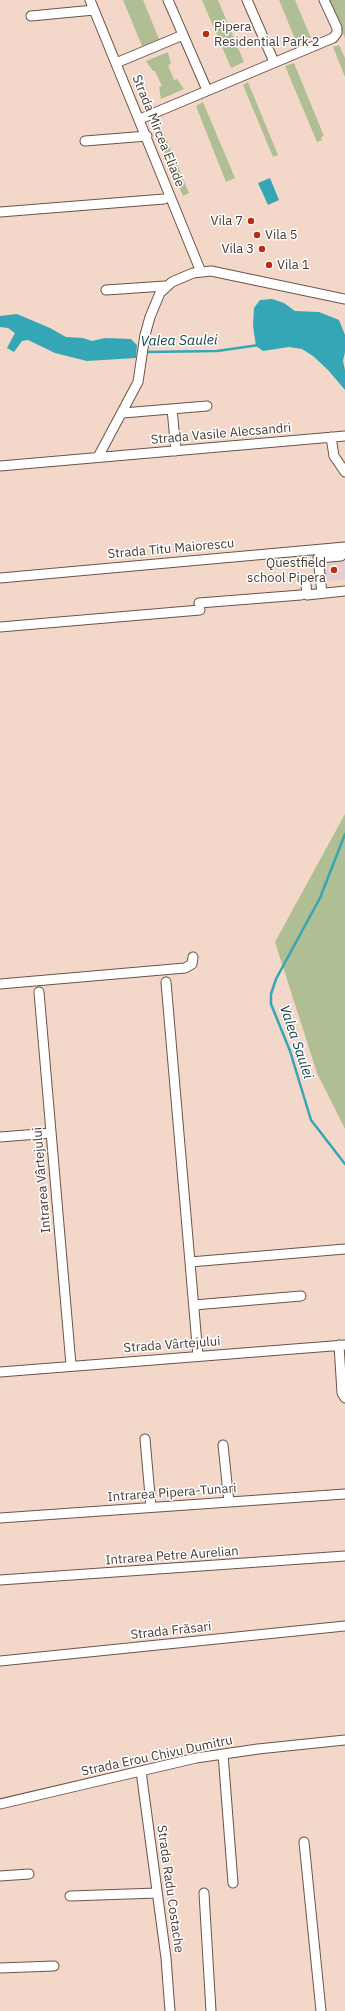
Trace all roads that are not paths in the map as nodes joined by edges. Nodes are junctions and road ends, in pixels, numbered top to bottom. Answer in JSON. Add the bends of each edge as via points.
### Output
{"nodes":[{"id":1,"x":90,"y":0,"type":"edge"},
{"id":2,"x":168,"y":0,"type":"edge"},
{"id":3,"x":247,"y":0,"type":"edge"},
{"id":4,"x":324,"y":0,"type":"edge"},
{"id":5,"x":94,"y":10,"type":"junction"},
{"id":6,"x":31,"y":16,"type":"dead end"},
{"id":7,"x":183,"y":35,"type":"junction"},
{"id":8,"x":274,"y":62,"type":"junction"},
{"id":9,"x":116,"y":63,"type":"junction"},
{"id":10,"x":207,"y":90,"type":"junction"},
{"id":11,"x":140,"y":119,"type":"junction"},
{"id":12,"x":147,"y":136,"type":"junction"},
{"id":13,"x":85,"y":141,"type":"dead end"},
{"id":14,"x":164,"y":199,"type":"dead end"},
{"id":15,"x":0,"y":212,"type":"edge"},
{"id":16,"x":201,"y":272,"type":"junction"},
{"id":17,"x":165,"y":286,"type":"junction"},
{"id":18,"x":106,"y":290,"type":"dead end"},
{"id":19,"x":345,"y":299,"type":"edge"},
{"id":20,"x":207,"y":406,"type":"dead end"},
{"id":21,"x":172,"y":410,"type":"junction"},
{"id":22,"x":123,"y":413,"type":"junction"},
{"id":23,"x":345,"y":436,"type":"edge"},
{"id":24,"x":331,"y":437,"type":"junction"},
{"id":25,"x":176,"y":451,"type":"junction"},
{"id":26,"x":98,"y":457,"type":"junction"},
{"id":27,"x":0,"y":466,"type":"edge"},
{"id":28,"x":345,"y":472,"type":"edge"},
{"id":29,"x":342,"y":547,"type":"edge"},
{"id":30,"x":0,"y":578,"type":"edge"},
{"id":31,"x":306,"y":585,"type":"dead end"},
{"id":32,"x":345,"y":591,"type":"edge"},
{"id":33,"x":322,"y":593,"type":"junction"},
{"id":34,"x":301,"y":595,"type":"dead end"},
{"id":35,"x":0,"y":626,"type":"edge"},
{"id":36,"x":193,"y":957,"type":"dead end"},
{"id":37,"x":166,"y":982,"type":"dead end"},
{"id":38,"x":0,"y":984,"type":"edge"},
{"id":39,"x":39,"y":992,"type":"dead end"},
{"id":40,"x":51,"y":1133,"type":"junction"},
{"id":41,"x":0,"y":1137,"type":"edge"},
{"id":42,"x":345,"y":1249,"type":"edge"},
{"id":43,"x":190,"y":1262,"type":"junction"},
{"id":44,"x":301,"y":1296,"type":"dead end"},
{"id":45,"x":194,"y":1305,"type":"junction"},
{"id":46,"x":342,"y":1345,"type":"edge"},
{"id":47,"x":198,"y":1356,"type":"junction"},
{"id":48,"x":70,"y":1365,"type":"junction"},
{"id":49,"x":0,"y":1372,"type":"edge"},
{"id":50,"x":345,"y":1398,"type":"edge"},
{"id":51,"x":145,"y":1439,"type":"dead end"},
{"id":52,"x":223,"y":1445,"type":"dead end"},
{"id":53,"x":345,"y":1494,"type":"edge"},
{"id":54,"x":229,"y":1502,"type":"junction"},
{"id":55,"x":151,"y":1507,"type":"junction"},
{"id":56,"x":0,"y":1518,"type":"edge"},
{"id":57,"x":345,"y":1556,"type":"edge"},
{"id":58,"x":0,"y":1580,"type":"edge"},
{"id":59,"x":345,"y":1626,"type":"edge"},
{"id":60,"x":0,"y":1661,"type":"edge"},
{"id":61,"x":345,"y":1740,"type":"edge"},
{"id":62,"x":223,"y":1754,"type":"junction"},
{"id":63,"x":141,"y":1770,"type":"junction"},
{"id":64,"x":0,"y":1804,"type":"edge"},
{"id":65,"x":304,"y":1842,"type":"dead end"},
{"id":66,"x":29,"y":1874,"type":"dead end"},
{"id":67,"x":0,"y":1876,"type":"edge"},
{"id":68,"x":233,"y":1883,"type":"dead end"},
{"id":69,"x":157,"y":1893,"type":"junction"},
{"id":70,"x":204,"y":1893,"type":"dead end"},
{"id":71,"x":70,"y":1896,"type":"dead end"},
{"id":72,"x":54,"y":1966,"type":"dead end"},
{"id":73,"x":0,"y":1968,"type":"edge"},
{"id":74,"x":170,"y":2011,"type":"edge"},
{"id":75,"x":211,"y":2011,"type":"edge"},
{"id":76,"x":321,"y":2011,"type":"edge"}],
"edges":[{"from":1,"to":5,"type":"street","name":"Strada Mircea Eliade"},
{"from":2,"to":7,"type":"street"},
{"from":3,"to":8,"type":"street"},
{"from":4,"to":8,"type":"street","via":[[336,28],[336,35]]},
{"from":5,"to":6,"type":"street"},
{"from":5,"to":9,"type":"street","name":"Strada Mircea Eliade"},
{"from":7,"to":9,"type":"street"},
{"from":7,"to":10,"type":"street"},
{"from":8,"to":10,"type":"street"},
{"from":9,"to":11,"type":"street","name":"Strada Mircea Eliade"},
{"from":10,"to":11,"type":"street"},
{"from":11,"to":12,"type":"street","name":"Strada Mircea Eliade"},
{"from":12,"to":13,"type":"street"},
{"from":12,"to":16,"type":"street","name":"Strada Mircea Eliade"},
{"from":14,"to":15,"type":"street"},
{"from":16,"to":17,"type":"street","via":[[180,277]]},
{"from":16,"to":19,"type":"street","via":[[219,272]]},
{"from":17,"to":18,"type":"street"},
{"from":17,"to":22,"type":"street","via":[[150,317],[138,382]]},
{"from":20,"to":21,"type":"street"},
{"from":21,"to":22,"type":"street"},
{"from":21,"to":25,"type":"street"},
{"from":22,"to":26,"type":"street"},
{"from":23,"to":24,"type":"street","name":"Strada Vasile Alecsandri"},
{"from":24,"to":25,"type":"street","name":"Strada Vasile Alecsandri"},
{"from":24,"to":28,"type":"street","via":[[334,456]]},
{"from":25,"to":26,"type":"street","name":"Strada Vasile Alecsandri"},
{"from":26,"to":27,"type":"street","name":"Strada Vasile Alecsandri"},
{"from":29,"to":30,"type":"street","name":"Strada Titu Maiorescu"},
{"from":29,"to":33,"type":"street","via":[[341,556],[318,558]]},
{"from":31,"to":33,"type":"street","via":[[307,595]]},
{"from":32,"to":33,"type":"street"},
{"from":34,"to":35,"type":"street"},
{"from":36,"to":38,"type":"street","via":[[192,964],[185,968]]},
{"from":37,"to":43,"type":"street"},
{"from":39,"to":40,"type":"street","name":"Intrarea Vârtejului"},
{"from":40,"to":41,"type":"street"},
{"from":40,"to":48,"type":"street","name":"Intrarea Vârtejului"},
{"from":42,"to":43,"type":"street"},
{"from":43,"to":45,"type":"street"},
{"from":44,"to":45,"type":"street"},
{"from":45,"to":47,"type":"street"},
{"from":46,"to":47,"type":"street","name":"Strada Vârtejului"},
{"from":46,"to":50,"type":"street","via":[[342,1393]]},
{"from":47,"to":48,"type":"street","name":"Strada Vârtejului"},
{"from":48,"to":49,"type":"street","name":"Strada Vârtejului"},
{"from":51,"to":55,"type":"street"},
{"from":52,"to":54,"type":"street"},
{"from":53,"to":54,"type":"street","name":"Intrarea Pipera-Tunari"},
{"from":54,"to":55,"type":"street","name":"Intrarea Pipera-Tunari"},
{"from":55,"to":56,"type":"street","name":"Intrarea Pipera-Tunari"},
{"from":57,"to":58,"type":"street","name":"Intrarea Petre Aurelian","via":[[202,1568]]},
{"from":59,"to":60,"type":"street","name":"Strada Frăsari"},
{"from":61,"to":62,"type":"street","name":"Strada Erou Chivu Dumitru"},
{"from":62,"to":63,"type":"street","name":"Strada Erou Chivu Dumitru"},
{"from":62,"to":68,"type":"street"},
{"from":63,"to":64,"type":"street","name":"Strada Erou Chivu Dumitru"},
{"from":63,"to":69,"type":"street","name":"Strada Radu Costache"},
{"from":65,"to":76,"type":"street"},
{"from":66,"to":67,"type":"street"},
{"from":69,"to":71,"type":"street"},
{"from":69,"to":74,"type":"street","name":"Strada Radu Costache"},
{"from":70,"to":75,"type":"street"},
{"from":72,"to":73,"type":"street"}]}
